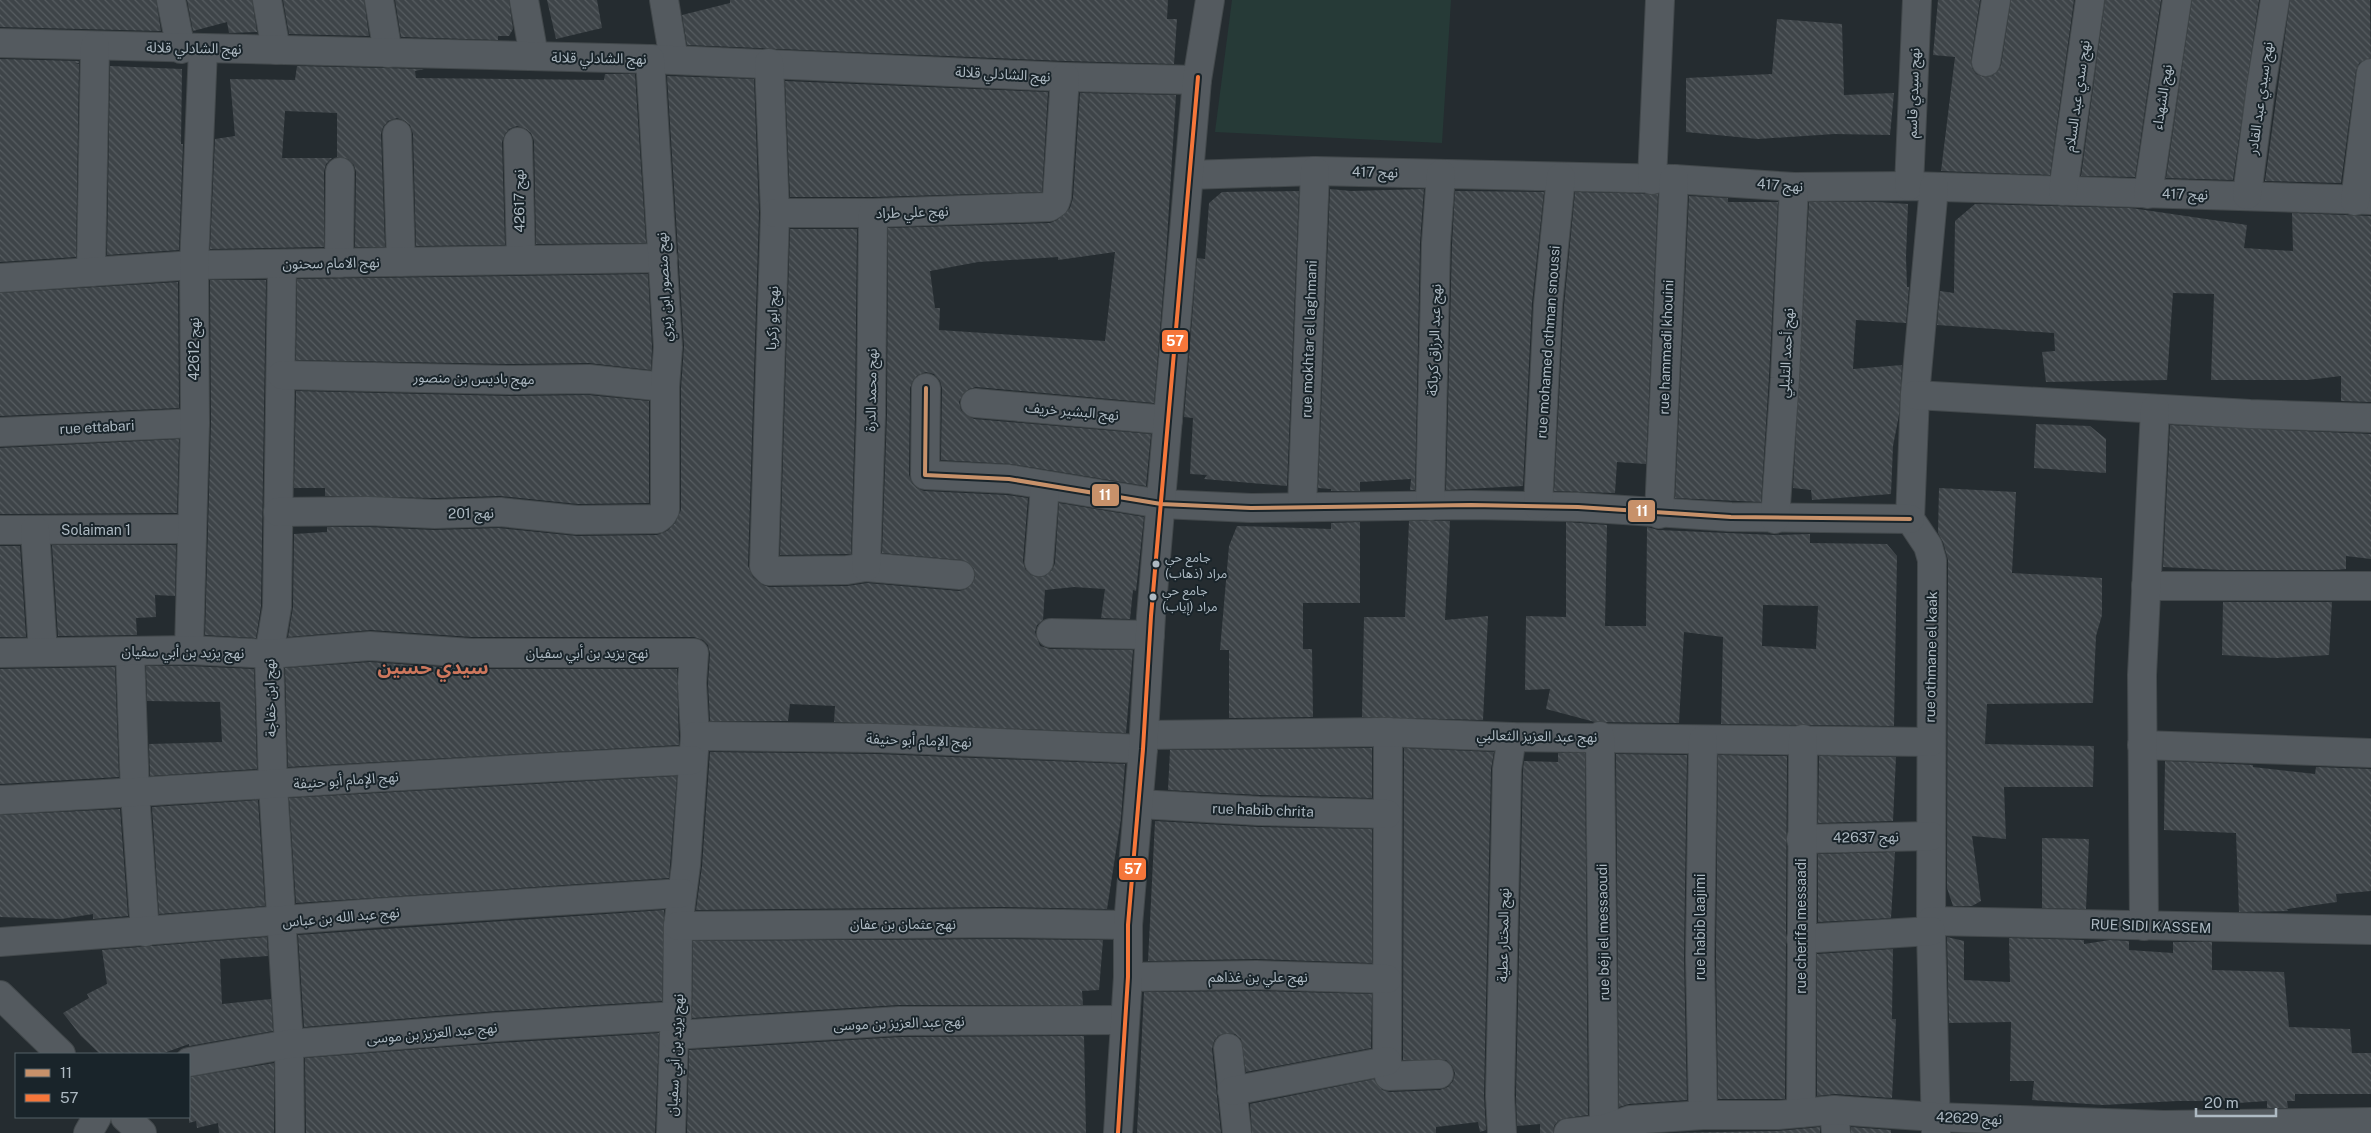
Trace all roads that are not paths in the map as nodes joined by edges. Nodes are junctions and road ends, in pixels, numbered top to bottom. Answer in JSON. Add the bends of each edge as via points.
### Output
{"nodes":[{"id":1,"x":171,"y":0,"type":"edge"},
{"id":2,"x":267,"y":0,"type":"edge"},
{"id":3,"x":378,"y":0,"type":"edge"},
{"id":4,"x":524,"y":0,"type":"edge"},
{"id":5,"x":664,"y":0,"type":"edge"},
{"id":6,"x":1210,"y":0,"type":"edge"},
{"id":7,"x":1660,"y":0,"type":"edge"},
{"id":8,"x":1917,"y":0,"type":"edge"},
{"id":9,"x":1996,"y":0,"type":"edge"},
{"id":10,"x":2090,"y":0,"type":"edge"},
{"id":11,"x":2177,"y":0,"type":"edge"},
{"id":12,"x":2275,"y":0,"type":"edge"},
{"id":13,"x":0,"y":43,"type":"edge"},
{"id":14,"x":95,"y":46,"type":"junction"},
{"id":15,"x":192,"y":49,"type":"junction"},
{"id":16,"x":276,"y":50,"type":"junction"},
{"id":17,"x":388,"y":53,"type":"junction"},
{"id":18,"x":534,"y":56,"type":"junction"},
{"id":19,"x":662,"y":59,"type":"junction"},
{"id":20,"x":1986,"y":62,"type":"dead end"},
{"id":21,"x":769,"y":63,"type":"junction"},
{"id":22,"x":2371,"y":73,"type":"edge"},
{"id":23,"x":1065,"y":77,"type":"junction"},
{"id":24,"x":1197,"y":80,"type":"junction"},
{"id":25,"x":397,"y":134,"type":"dead end"},
{"id":26,"x":518,"y":142,"type":"dead end"},
{"id":27,"x":1315,"y":171,"type":"junction"},
{"id":28,"x":340,"y":172,"type":"dead end"},
{"id":29,"x":1441,"y":174,"type":"junction"},
{"id":30,"x":1189,"y":175,"type":"junction"},
{"id":31,"x":1561,"y":177,"type":"junction"},
{"id":32,"x":1663,"y":180,"type":"junction"},
{"id":33,"x":1794,"y":187,"type":"junction"},
{"id":34,"x":1922,"y":187,"type":"junction"},
{"id":35,"x":2063,"y":191,"type":"junction"},
{"id":36,"x":2148,"y":194,"type":"junction"},
{"id":37,"x":2247,"y":195,"type":"junction"},
{"id":38,"x":2363,"y":201,"type":"edge"},
{"id":39,"x":775,"y":212,"type":"junction"},
{"id":40,"x":873,"y":213,"type":"junction"},
{"id":41,"x":663,"y":258,"type":"junction"},
{"id":42,"x":520,"y":260,"type":"junction"},
{"id":43,"x":401,"y":262,"type":"junction"},
{"id":44,"x":339,"y":263,"type":"junction"},
{"id":45,"x":282,"y":264,"type":"junction"},
{"id":46,"x":194,"y":265,"type":"junction"},
{"id":47,"x":91,"y":272,"type":"junction"},
{"id":48,"x":0,"y":278,"type":"edge"},
{"id":49,"x":282,"y":375,"type":"junction"},
{"id":50,"x":665,"y":387,"type":"junction"},
{"id":51,"x":926,"y":388,"type":"dead end"},
{"id":52,"x":1915,"y":396,"type":"junction"},
{"id":53,"x":975,"y":403,"type":"dead end"},
{"id":54,"x":2155,"y":409,"type":"junction"},
{"id":55,"x":2371,"y":418,"type":"edge"},
{"id":56,"x":1168,"y":420,"type":"junction"},
{"id":57,"x":195,"y":423,"type":"junction"},
{"id":58,"x":0,"y":432,"type":"edge"},
{"id":59,"x":1045,"y":486,"type":"junction"},
{"id":60,"x":1161,"y":504,"type":"junction"},
{"id":61,"x":1430,"y":506,"type":"junction"},
{"id":62,"x":1538,"y":506,"type":"junction"},
{"id":63,"x":1302,"y":507,"type":"junction"},
{"id":64,"x":278,"y":512,"type":"junction"},
{"id":65,"x":1659,"y":514,"type":"junction"},
{"id":66,"x":662,"y":515,"type":"joint"},
{"id":67,"x":1775,"y":518,"type":"junction"},
{"id":68,"x":1910,"y":519,"type":"junction"},
{"id":69,"x":192,"y":529,"type":"junction"},
{"id":70,"x":0,"y":530,"type":"edge"},
{"id":71,"x":35,"y":530,"type":"junction"},
{"id":72,"x":1040,"y":562,"type":"dead end"},
{"id":73,"x":866,"y":567,"type":"junction"},
{"id":74,"x":960,"y":575,"type":"dead end"},
{"id":75,"x":2146,"y":586,"type":"junction"},
{"id":76,"x":2371,"y":586,"type":"edge"},
{"id":77,"x":1051,"y":632,"type":"dead end"},
{"id":78,"x":1150,"y":635,"type":"junction"},
{"id":79,"x":189,"y":650,"type":"junction"},
{"id":80,"x":130,"y":651,"type":"junction"},
{"id":81,"x":43,"y":652,"type":"junction"},
{"id":82,"x":0,"y":653,"type":"edge"},
{"id":83,"x":268,"y":654,"type":"junction"},
{"id":84,"x":1388,"y":732,"type":"junction"},
{"id":85,"x":1600,"y":736,"type":"junction"},
{"id":86,"x":1512,"y":737,"type":"junction"},
{"id":87,"x":1802,"y":739,"type":"junction"},
{"id":88,"x":1703,"y":740,"type":"junction"},
{"id":89,"x":1144,"y":742,"type":"junction"},
{"id":90,"x":1931,"y":742,"type":"junction"},
{"id":91,"x":2142,"y":745,"type":"junction"},
{"id":92,"x":694,"y":748,"type":"junction"},
{"id":93,"x":2371,"y":753,"type":"edge"},
{"id":94,"x":273,"y":785,"type":"junction"},
{"id":95,"x":135,"y":794,"type":"junction"},
{"id":96,"x":0,"y":800,"type":"edge"},
{"id":97,"x":1139,"y":804,"type":"junction"},
{"id":98,"x":1387,"y":814,"type":"junction"},
{"id":99,"x":1931,"y":836,"type":"junction"},
{"id":100,"x":1802,"y":839,"type":"junction"},
{"id":101,"x":682,"y":893,"type":"junction"},
{"id":102,"x":280,"y":922,"type":"junction"},
{"id":103,"x":678,"y":926,"type":"junction"},
{"id":104,"x":1128,"y":926,"type":"junction"},
{"id":105,"x":1931,"y":926,"type":"junction"},
{"id":106,"x":2144,"y":926,"type":"junction"},
{"id":107,"x":2371,"y":930,"type":"edge"},
{"id":108,"x":144,"y":932,"type":"junction"},
{"id":109,"x":1801,"y":939,"type":"junction"},
{"id":110,"x":0,"y":942,"type":"edge"},
{"id":111,"x":1128,"y":977,"type":"junction"},
{"id":112,"x":1387,"y":979,"type":"junction"},
{"id":113,"x":0,"y":994,"type":"edge"},
{"id":114,"x":1124,"y":1020,"type":"junction"},
{"id":115,"x":676,"y":1026,"type":"junction"},
{"id":116,"x":288,"y":1044,"type":"junction"},
{"id":117,"x":1228,"y":1048,"type":"dead end"},
{"id":118,"x":60,"y":1053,"type":"edge"},
{"id":119,"x":1388,"y":1061,"type":"junction"},
{"id":120,"x":190,"y":1062,"type":"edge"},
{"id":121,"x":1439,"y":1074,"type":"dead end"},
{"id":122,"x":1232,"y":1091,"type":"junction"},
{"id":123,"x":1801,"y":1113,"type":"junction"},
{"id":124,"x":1703,"y":1115,"type":"junction"},
{"id":125,"x":96,"y":1118,"type":"edge"},
{"id":126,"x":126,"y":1118,"type":"edge"},
{"id":127,"x":1835,"y":1122,"type":"edge"},
{"id":128,"x":2371,"y":1122,"type":"edge"},
{"id":129,"x":1734,"y":1124,"type":"edge"},
{"id":130,"x":1936,"y":1125,"type":"edge"},
{"id":131,"x":1631,"y":1127,"type":"edge"},
{"id":132,"x":1604,"y":1129,"type":"junction"},
{"id":133,"x":88,"y":1133,"type":"edge"},
{"id":134,"x":142,"y":1133,"type":"edge"},
{"id":135,"x":290,"y":1133,"type":"edge"},
{"id":136,"x":671,"y":1133,"type":"edge"},
{"id":137,"x":1118,"y":1133,"type":"edge"},
{"id":138,"x":1237,"y":1133,"type":"edge"},
{"id":139,"x":1502,"y":1133,"type":"edge"},
{"id":140,"x":1568,"y":1133,"type":"edge"}],
"edges":[{"from":1,"to":15,"type":"street","name":"نهج 42612"},
{"from":2,"to":16,"type":"street"},
{"from":3,"to":17,"type":"street"},
{"from":4,"to":18,"type":"street"},
{"from":5,"to":19,"type":"street","name":"نهج منصور ابن زيري"},
{"from":6,"to":24,"type":"street"},
{"from":7,"to":32,"type":"street","name":"rue hammadi khouini"},
{"from":8,"to":34,"type":"street","name":"نهج سيدي قاسم"},
{"from":9,"to":20,"type":"street"},
{"from":10,"to":35,"type":"street","name":"نهج سدي عبد السلام"},
{"from":11,"to":36,"type":"street","name":"نهج الشهداء"},
{"from":12,"to":37,"type":"street","name":"نهج سيدي عبد القادر"},
{"from":13,"to":14,"type":"street","name":"نهج الشادلي قلالة"},
{"from":14,"to":15,"type":"street","name":"نهج الشادلي قلالة"},
{"from":14,"to":47,"type":"street"},
{"from":15,"to":16,"type":"street","name":"نهج الشادلي قلالة"},
{"from":15,"to":46,"type":"street","name":"نهج 42612"},
{"from":16,"to":17,"type":"street","name":"نهج الشادلي قلالة"},
{"from":17,"to":18,"type":"street","name":"نهج الشادلي قلالة"},
{"from":18,"to":19,"type":"street","name":"نهج الشادلي قلالة"},
{"from":19,"to":21,"type":"street","name":"نهج الشادلي قلالة"},
{"from":19,"to":41,"type":"street","name":"نهج منصور ابن زيري"},
{"from":21,"to":23,"type":"street","name":"نهج الشادلي قلالة"},
{"from":21,"to":39,"type":"street","name":"نهج ابو زكريا"},
{"from":22,"to":38,"type":"street"},
{"from":23,"to":24,"type":"street","name":"نهج الشادلي قلالة"},
{"from":23,"to":40,"type":"street","name":"نهج علي طراد","via":[[1057,197],[1049,208]]},
{"from":24,"to":30,"type":"street"},
{"from":25,"to":43,"type":"street"},
{"from":26,"to":42,"type":"street","name":"نهج 42617"},
{"from":27,"to":29,"type":"street","name":"نهج 417"},
{"from":27,"to":30,"type":"street","name":"نهج 417"},
{"from":27,"to":63,"type":"street","name":"rue mokhtar el laghmani"},
{"from":28,"to":44,"type":"street"},
{"from":29,"to":31,"type":"street","name":"نهج 417"},
{"from":29,"to":61,"type":"street","name":"نهج عبد الرزاق كرباكة","via":[[1436,243]]},
{"from":30,"to":56,"type":"street"},
{"from":31,"to":32,"type":"street","name":"نهج 417"},
{"from":31,"to":62,"type":"street","name":"rue mohamed othman snoussi","via":[[1548,305]]},
{"from":32,"to":33,"type":"street","name":"نهج 417"},
{"from":32,"to":65,"type":"street","name":"rue hammadi khouini"},
{"from":33,"to":34,"type":"street","name":"نهج 417"},
{"from":33,"to":67,"type":"street","name":"نهج أحمد التليلي"},
{"from":34,"to":35,"type":"street","name":"نهج 417"},
{"from":34,"to":52,"type":"street"},
{"from":35,"to":36,"type":"street","name":"نهج 417"},
{"from":36,"to":37,"type":"street","name":"نهج 417"},
{"from":37,"to":38,"type":"street","name":"نهج 417"},
{"from":39,"to":40,"type":"street","name":"نهج علي طراد"},
{"from":39,"to":73,"type":"street","name":"نهج ابو زكريا","via":[[764,566],[769,571]]},
{"from":40,"to":73,"type":"street","name":"نهج محمد الدرة"},
{"from":41,"to":42,"type":"street","name":"نهج الامام سحنون"},
{"from":41,"to":50,"type":"street","name":"نهج منصور ابن زيري","via":[[668,347]]},
{"from":42,"to":43,"type":"street","name":"نهج الامام سحنون"},
{"from":43,"to":44,"type":"street","name":"نهج الامام سحنون"},
{"from":44,"to":45,"type":"street","name":"نهج الامام سحنون"},
{"from":45,"to":46,"type":"street","name":"نهج الامام سحنون"},
{"from":45,"to":49,"type":"street","name":"نهج ابن خفاجة"},
{"from":46,"to":47,"type":"street","name":"نهج الامام سحنون"},
{"from":46,"to":57,"type":"street","name":"نهج 42612"},
{"from":47,"to":48,"type":"street","name":"نهج الامام سحنون"},
{"from":49,"to":50,"type":"street","name":"مهج باديس بن منصور","via":[[589,379]]},
{"from":49,"to":64,"type":"street","name":"نهج ابن خفاجة"},
{"from":50,"to":66,"type":"street","name":"نهج منصور ابن زيري"},
{"from":51,"to":59,"type":"street","via":[[925,474]]},
{"from":52,"to":54,"type":"street"},
{"from":52,"to":68,"type":"street"},
{"from":53,"to":56,"type":"street","name":"نهج البشير خريف"},
{"from":54,"to":55,"type":"street"},
{"from":54,"to":75,"type":"street"},
{"from":56,"to":60,"type":"street"},
{"from":57,"to":58,"type":"street","name":"rue ettabari"},
{"from":57,"to":69,"type":"street","name":"نهج 42612"},
{"from":59,"to":60,"type":"street"},
{"from":59,"to":72,"type":"street"},
{"from":60,"to":63,"type":"street"},
{"from":60,"to":78,"type":"street"},
{"from":61,"to":62,"type":"street"},
{"from":61,"to":63,"type":"street"},
{"from":62,"to":65,"type":"street"},
{"from":64,"to":66,"type":"street","name":"نهج 201","via":[[500,512],[603,521],[657,519]]},
{"from":64,"to":83,"type":"street","name":"نهج ابن خفاجة","via":[[277,607]]},
{"from":65,"to":67,"type":"street"},
{"from":67,"to":68,"type":"street"},
{"from":68,"to":90,"type":"street","name":"rue othmane el kaak","via":[[1928,546],[1932,560]]},
{"from":69,"to":71,"type":"street","name":"Solaiman 1"},
{"from":69,"to":79,"type":"street","name":"نهج 42612"},
{"from":70,"to":71,"type":"street","name":"Solaiman 1"},
{"from":71,"to":81,"type":"street"},
{"from":73,"to":74,"type":"street"},
{"from":75,"to":76,"type":"street"},
{"from":75,"to":91,"type":"street"},
{"from":77,"to":78,"type":"street"},
{"from":78,"to":89,"type":"street"},
{"from":79,"to":80,"type":"street","name":"نهج يزيد بن أبي سفيان"},
{"from":79,"to":83,"type":"street","name":"نهج يزيد بن أبي سفيان"},
{"from":80,"to":81,"type":"street","name":"نهج يزيد بن أبي سفيان"},
{"from":80,"to":95,"type":"street"},
{"from":81,"to":82,"type":"street","name":"نهج يزيد بن أبي سفيان"},
{"from":83,"to":92,"type":"street","name":"نهج يزيد بن أبي سفيان","via":[[370,646],[471,653],[694,653]]},
{"from":83,"to":94,"type":"street","name":"نهج ابن خفاجة"},
{"from":84,"to":86,"type":"street","name":"نهج عبد العزيز الثعالبي"},
{"from":84,"to":89,"type":"street","name":"نهج عبد العزيز الثعالبي"},
{"from":84,"to":98,"type":"street"},
{"from":85,"to":86,"type":"street","name":"نهج عبد العزيز الثعالبي"},
{"from":85,"to":88,"type":"street","name":"نهج عبد العزيز الثعالبي"},
{"from":85,"to":132,"type":"street","name":"rue béji el messaoudi"},
{"from":86,"to":139,"type":"street","name":"نهج المختار عطية","via":[[1506,769]]},
{"from":87,"to":88,"type":"street","name":"نهج عبد العزيز الثعالبي"},
{"from":87,"to":90,"type":"street","name":"نهج عبد العزيز الثعالبي"},
{"from":87,"to":100,"type":"street","name":"rue cherifa messaadi"},
{"from":88,"to":124,"type":"street","name":"rue habib laajimi","via":[[1700,958]]},
{"from":89,"to":92,"type":"street","name":"نهج الإمام أبو حنيفة","via":[[877,738]]},
{"from":89,"to":97,"type":"street"},
{"from":90,"to":99,"type":"street","name":"rue othmane el kaak"},
{"from":91,"to":93,"type":"street"},
{"from":91,"to":106,"type":"street"},
{"from":92,"to":94,"type":"street","name":"نهج الإمام أبو حنيفة","via":[[504,769]]},
{"from":92,"to":101,"type":"street","name":"نهج يزيد بن أبي سفيان"},
{"from":94,"to":95,"type":"street","name":"نهج الإمام أبو حنيفة"},
{"from":94,"to":102,"type":"street","name":"نهج ابن خفاجة"},
{"from":95,"to":96,"type":"street","name":"نهج الإمام أبو حنيفة"},
{"from":95,"to":108,"type":"street"},
{"from":97,"to":98,"type":"street","name":"rue habib chrita"},
{"from":97,"to":104,"type":"street"},
{"from":98,"to":112,"type":"street"},
{"from":99,"to":100,"type":"street","name":"نهج 42637"},
{"from":99,"to":105,"type":"street","name":"rue othmane el kaak"},
{"from":100,"to":109,"type":"street","name":"rue cherifa messaadi"},
{"from":101,"to":102,"type":"street","name":"نهج عبد الله بن عباس"},
{"from":101,"to":103,"type":"street","name":"نهج يزيد بن أبي سفيان"},
{"from":102,"to":108,"type":"street","name":"نهج عبد الله بن عباس"},
{"from":102,"to":116,"type":"street","name":"نهج ابن خفاجة"},
{"from":103,"to":104,"type":"street","name":"نهج عثمان بن عفان","via":[[1002,923]]},
{"from":103,"to":115,"type":"street","name":"نهج يزيد بن أبي سفيان"},
{"from":104,"to":111,"type":"street"},
{"from":105,"to":106,"type":"street","name":"RUE SIDI KASSEM"},
{"from":105,"to":109,"type":"street","name":"RUE SIDI KASSEM"},
{"from":105,"to":130,"type":"street","name":"rue othmane el kaak"},
{"from":106,"to":107,"type":"street","name":"RUE SIDI KASSEM"},
{"from":108,"to":110,"type":"street","name":"نهج عبد الله بن عباس"},
{"from":109,"to":123,"type":"street","name":"rue cherifa messaadi"},
{"from":111,"to":112,"type":"street","name":"نهج علي بن غذاهم","via":[[1256,975]]},
{"from":111,"to":114,"type":"street"},
{"from":112,"to":119,"type":"street"},
{"from":113,"to":118,"type":"street"},
{"from":114,"to":115,"type":"street","name":"نهج عبد العزيز بن موسى"},
{"from":114,"to":137,"type":"street"},
{"from":115,"to":116,"type":"street","name":"نهج عبد العزيز بن موسى","via":[[497,1027]]},
{"from":115,"to":136,"type":"street","name":"نهج يزيد بن أبي سفيان"},
{"from":116,"to":120,"type":"street","name":"نهج عبد العزيز بن موسى"},
{"from":116,"to":135,"type":"street","name":"نهج ابن خفاجة"},
{"from":117,"to":122,"type":"street"},
{"from":119,"to":121,"type":"street","via":[[1390,1076]]},
{"from":119,"to":122,"type":"street"},
{"from":122,"to":138,"type":"street"},
{"from":123,"to":127,"type":"street","name":"نهج 42629"},
{"from":123,"to":129,"type":"street","name":"نهج 42629"},
{"from":124,"to":129,"type":"street","name":"نهج 42629"},
{"from":124,"to":131,"type":"street","name":"نهج 42629"},
{"from":125,"to":133,"type":"street"},
{"from":126,"to":134,"type":"street"},
{"from":127,"to":130,"type":"street","name":"نهج 42629"},
{"from":128,"to":130,"type":"street","name":"نهج 42629"},
{"from":131,"to":132,"type":"street","name":"نهج 42629"},
{"from":132,"to":140,"type":"street","name":"نهج 42629"}]}
